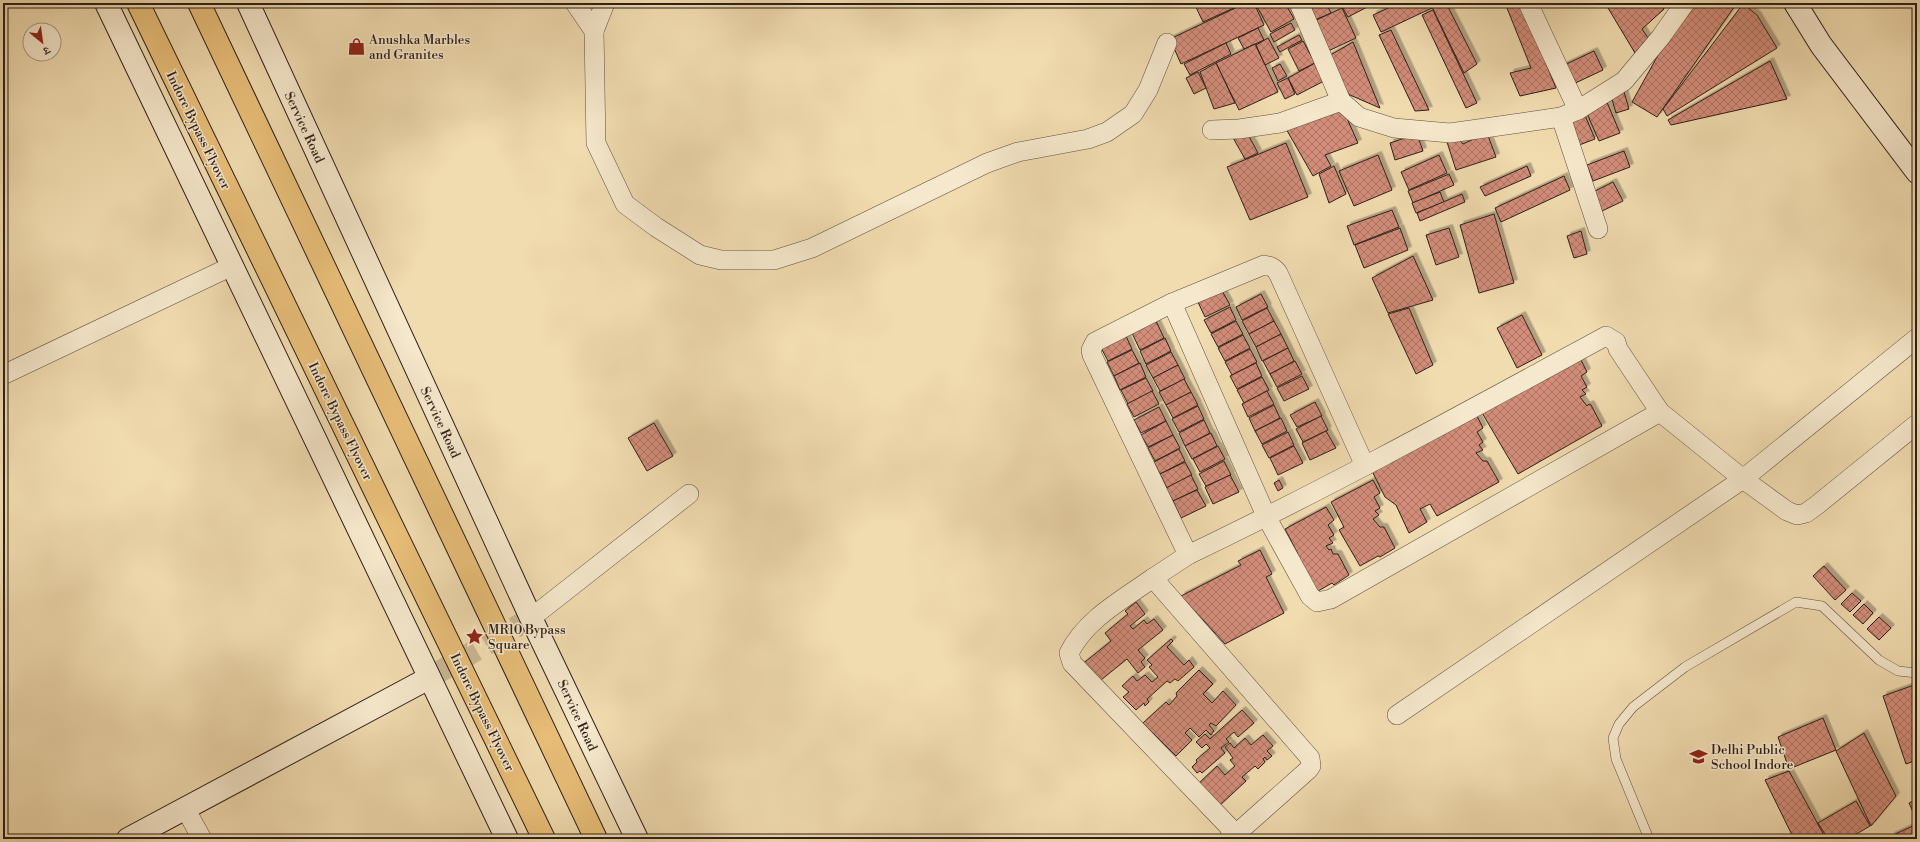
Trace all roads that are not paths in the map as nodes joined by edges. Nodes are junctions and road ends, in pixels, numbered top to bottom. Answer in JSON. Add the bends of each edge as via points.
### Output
{"nodes":[{"id":1,"x":106,"y":3,"type":"edge"},
{"id":2,"x":138,"y":3,"type":"edge"},
{"id":3,"x":199,"y":3,"type":"edge"},
{"id":4,"x":248,"y":3,"type":"edge"},
{"id":5,"x":575,"y":3,"type":"edge"},
{"id":6,"x":604,"y":3,"type":"edge"},
{"id":7,"x":1299,"y":3,"type":"edge"},
{"id":8,"x":1528,"y":3,"type":"edge"},
{"id":9,"x":1685,"y":3,"type":"edge"},
{"id":10,"x":1795,"y":3,"type":"edge"},
{"id":11,"x":594,"y":31,"type":"junction"},
{"id":12,"x":1167,"y":43,"type":"dead end"},
{"id":13,"x":1341,"y":101,"type":"junction"},
{"id":14,"x":1578,"y":110,"type":"junction"},
{"id":15,"x":1561,"y":117,"type":"junction"},
{"id":16,"x":1212,"y":130,"type":"dead end"},
{"id":17,"x":1917,"y":172,"type":"edge"},
{"id":18,"x":1598,"y":229,"type":"dead end"},
{"id":19,"x":232,"y":266,"type":"junction"},
{"id":20,"x":1172,"y":303,"type":"junction"},
{"id":21,"x":1917,"y":338,"type":"edge"},
{"id":22,"x":3,"y":375,"type":"edge"},
{"id":23,"x":1660,"y":412,"type":"junction"},
{"id":24,"x":1917,"y":424,"type":"edge"},
{"id":25,"x":1365,"y":466,"type":"junction"},
{"id":26,"x":1743,"y":479,"type":"junction"},
{"id":27,"x":689,"y":494,"type":"dead end"},
{"id":28,"x":1267,"y":518,"type":"junction"},
{"id":29,"x":1188,"y":555,"type":"junction"},
{"id":30,"x":1153,"y":578,"type":"junction"},
{"id":31,"x":531,"y":618,"type":"junction"},
{"id":32,"x":1917,"y":673,"type":"edge"},
{"id":33,"x":429,"y":678,"type":"junction"},
{"id":34,"x":1397,"y":715,"type":"dead end"},
{"id":35,"x":184,"y":808,"type":"junction"},
{"id":36,"x":1232,"y":837,"type":"edge"},
{"id":37,"x":128,"y":839,"type":"edge"},
{"id":38,"x":202,"y":839,"type":"edge"},
{"id":39,"x":507,"y":839,"type":"edge"},
{"id":40,"x":544,"y":839,"type":"edge"},
{"id":41,"x":596,"y":839,"type":"edge"},
{"id":42,"x":636,"y":839,"type":"edge"},
{"id":43,"x":1649,"y":839,"type":"edge"}],
"edges":[{"from":1,"to":19,"type":"street"},
{"from":2,"to":40,"type":"highway","name":"Indore Bypass Flyover","bridge":true},
{"from":3,"to":41,"type":"highway","bridge":true},
{"from":4,"to":31,"type":"street","name":"Service Road"},
{"from":5,"to":11,"type":"street"},
{"from":6,"to":11,"type":"street"},
{"from":7,"to":13,"type":"street"},
{"from":8,"to":14,"type":"street"},
{"from":9,"to":14,"type":"street","via":[[1624,81]]},
{"from":10,"to":17,"type":"street","via":[[1821,45]]},
{"from":11,"to":12,"type":"street","via":[[596,143],[625,204],[700,255],[721,260],[774,260],[812,248],[987,163],[1018,152],[1088,139],[1106,132],[1133,114],[1148,90]]},
{"from":13,"to":15,"type":"street","via":[[1359,117],[1394,128],[1450,133]]},
{"from":13,"to":16,"type":"street","via":[[1280,123]]},
{"from":14,"to":15,"type":"street"},
{"from":15,"to":18,"type":"street"},
{"from":19,"to":22,"type":"street"},
{"from":19,"to":33,"type":"street"},
{"from":20,"to":25,"type":"street","via":[[1264,265],[1275,269]]},
{"from":20,"to":28,"type":"street"},
{"from":20,"to":29,"type":"street","via":[[1095,342],[1091,350]]},
{"from":21,"to":26,"type":"street"},
{"from":23,"to":25,"type":"street","via":[[1618,349],[1616,342],[1606,336]]},
{"from":23,"to":26,"type":"street"},
{"from":23,"to":28,"type":"street","via":[[1324,602],[1317,602],[1310,596]]},
{"from":24,"to":26,"type":"street","via":[[1806,512],[1797,515],[1787,511]]},
{"from":25,"to":28,"type":"street"},
{"from":26,"to":34,"type":"street"},
{"from":27,"to":31,"type":"street"},
{"from":28,"to":29,"type":"street"},
{"from":29,"to":30,"type":"street"},
{"from":30,"to":36,"type":"street","via":[[1310,758],[1308,770]]},
{"from":30,"to":36,"type":"street","via":[[1089,624],[1069,653],[1072,663]]},
{"from":31,"to":42,"type":"street","name":"Service Road"},
{"from":32,"to":43,"type":"lane","via":[[1898,671],[1879,660],[1822,606],[1796,602],[1684,667],[1633,707],[1619,724],[1613,738],[1616,759]]},
{"from":33,"to":35,"type":"street"},
{"from":33,"to":39,"type":"street"},
{"from":35,"to":37,"type":"street"},
{"from":35,"to":38,"type":"street"}]}
